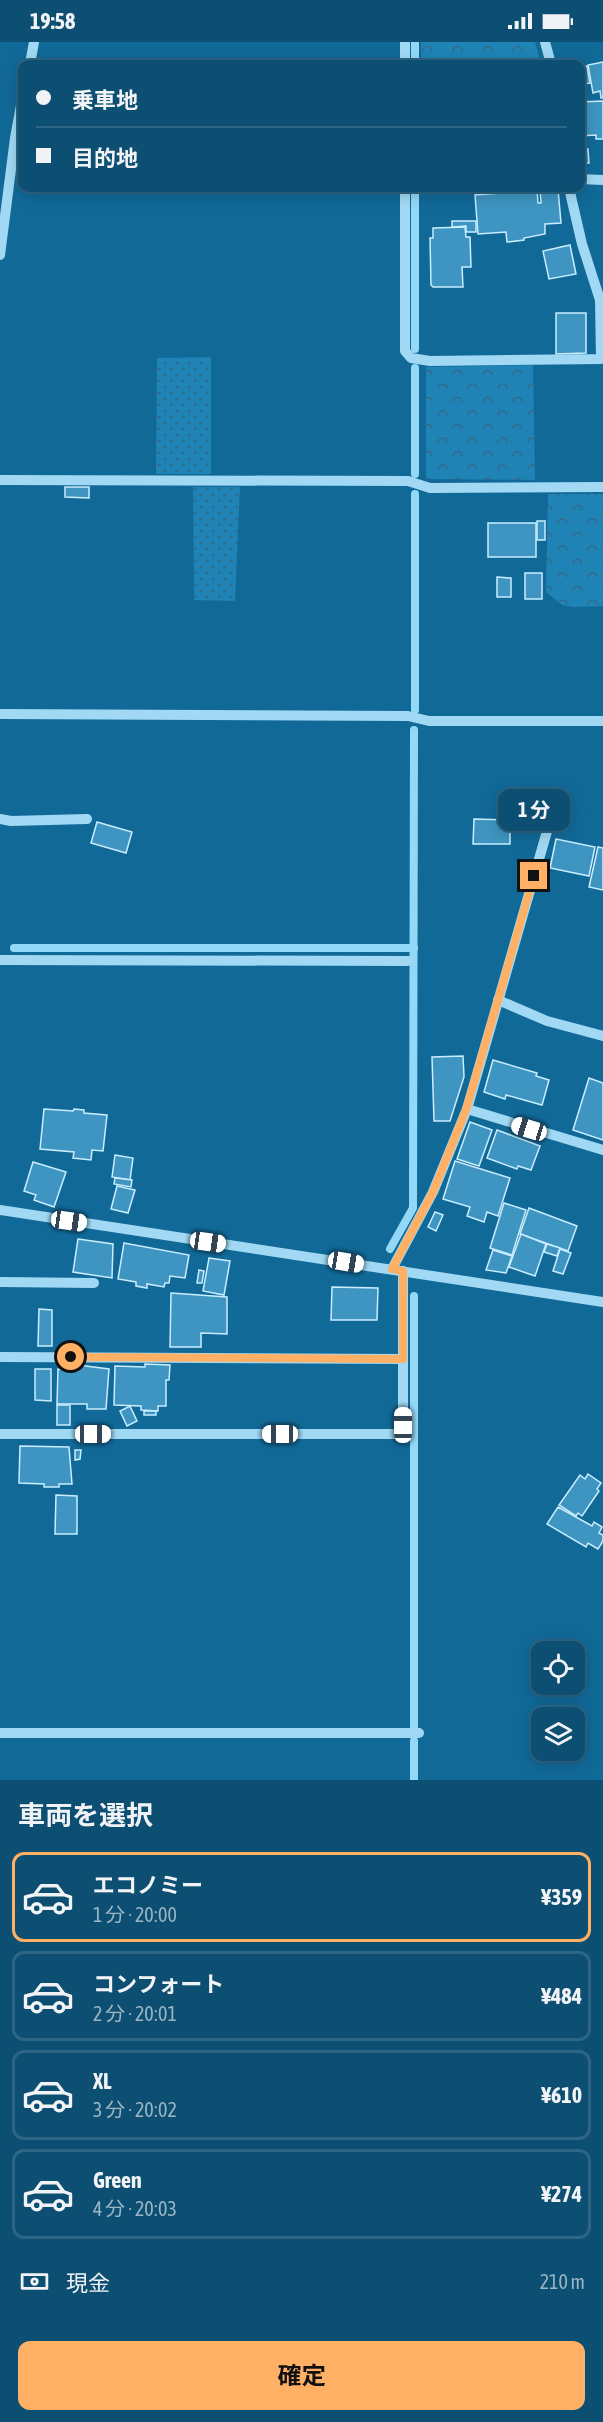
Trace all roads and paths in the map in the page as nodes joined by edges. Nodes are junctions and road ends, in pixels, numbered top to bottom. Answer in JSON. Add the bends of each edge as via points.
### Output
{"nodes":[{"id":1,"x":34,"y":42,"type":"edge"},
{"id":2,"x":405,"y":42,"type":"edge"},
{"id":3,"x":545,"y":42,"type":"edge"},
{"id":4,"x":31,"y":60,"type":"edge"},
{"id":5,"x":405,"y":60,"type":"edge"},
{"id":6,"x":550,"y":60,"type":"edge"},
{"id":7,"x":18,"y":144,"type":"edge"},
{"id":8,"x":585,"y":179,"type":"edge"},
{"id":9,"x":603,"y":180,"type":"edge"},
{"id":10,"x":405,"y":192,"type":"edge"},
{"id":11,"x":569,"y":192,"type":"edge"},
{"id":12,"x":0,"y":255,"type":"edge"},
{"id":13,"x":0,"y":480,"type":"edge"},
{"id":14,"x":603,"y":487,"type":"edge"},
{"id":15,"x":0,"y":714,"type":"edge"},
{"id":16,"x":603,"y":721,"type":"edge"},
{"id":17,"x":552,"y":814,"type":"dead end"},
{"id":18,"x":0,"y":819,"type":"edge"},
{"id":19,"x":87,"y":819,"type":"dead end"},
{"id":20,"x":0,"y":960,"type":"edge"},
{"id":21,"x":408,"y":961,"type":"dead end"},
{"id":22,"x":498,"y":1000,"type":"junction"},
{"id":23,"x":603,"y":1036,"type":"edge"},
{"id":24,"x":466,"y":1110,"type":"junction"},
{"id":25,"x":603,"y":1150,"type":"edge"},
{"id":26,"x":0,"y":1210,"type":"edge"},
{"id":27,"x":398,"y":1270,"type":"junction"},
{"id":28,"x":0,"y":1282,"type":"edge"},
{"id":29,"x":94,"y":1283,"type":"dead end"},
{"id":30,"x":603,"y":1302,"type":"edge"},
{"id":31,"x":0,"y":1357,"type":"edge"},
{"id":32,"x":403,"y":1359,"type":"junction"},
{"id":33,"x":0,"y":1434,"type":"edge"},
{"id":34,"x":0,"y":1733,"type":"edge"},
{"id":35,"x":419,"y":1733,"type":"dead end"}],
"edges":[{"from":1,"to":4,"type":"street"},
{"from":2,"to":5,"type":"street"},
{"from":3,"to":6,"type":"street"},
{"from":7,"to":12,"type":"street"},
{"from":8,"to":9,"type":"street"},
{"from":10,"to":11,"type":"street","via":[[405,351],[411,358],[601,359],[600,300]]},
{"from":13,"to":14,"type":"street","via":[[408,481],[430,488]]},
{"from":15,"to":16,"type":"street"},
{"from":17,"to":22,"type":"street"},
{"from":18,"to":19,"type":"street"},
{"from":20,"to":21,"type":"street"},
{"from":22,"to":23,"type":"street","via":[[547,1021]]},
{"from":22,"to":24,"type":"street"},
{"from":24,"to":25,"type":"street"},
{"from":24,"to":27,"type":"street"},
{"from":26,"to":27,"type":"street"},
{"from":27,"to":30,"type":"street"},
{"from":27,"to":32,"type":"street"},
{"from":28,"to":29,"type":"street"},
{"from":31,"to":32,"type":"street"},
{"from":32,"to":33,"type":"street","via":[[403,1425],[397,1434]]},
{"from":34,"to":35,"type":"street"}]}
